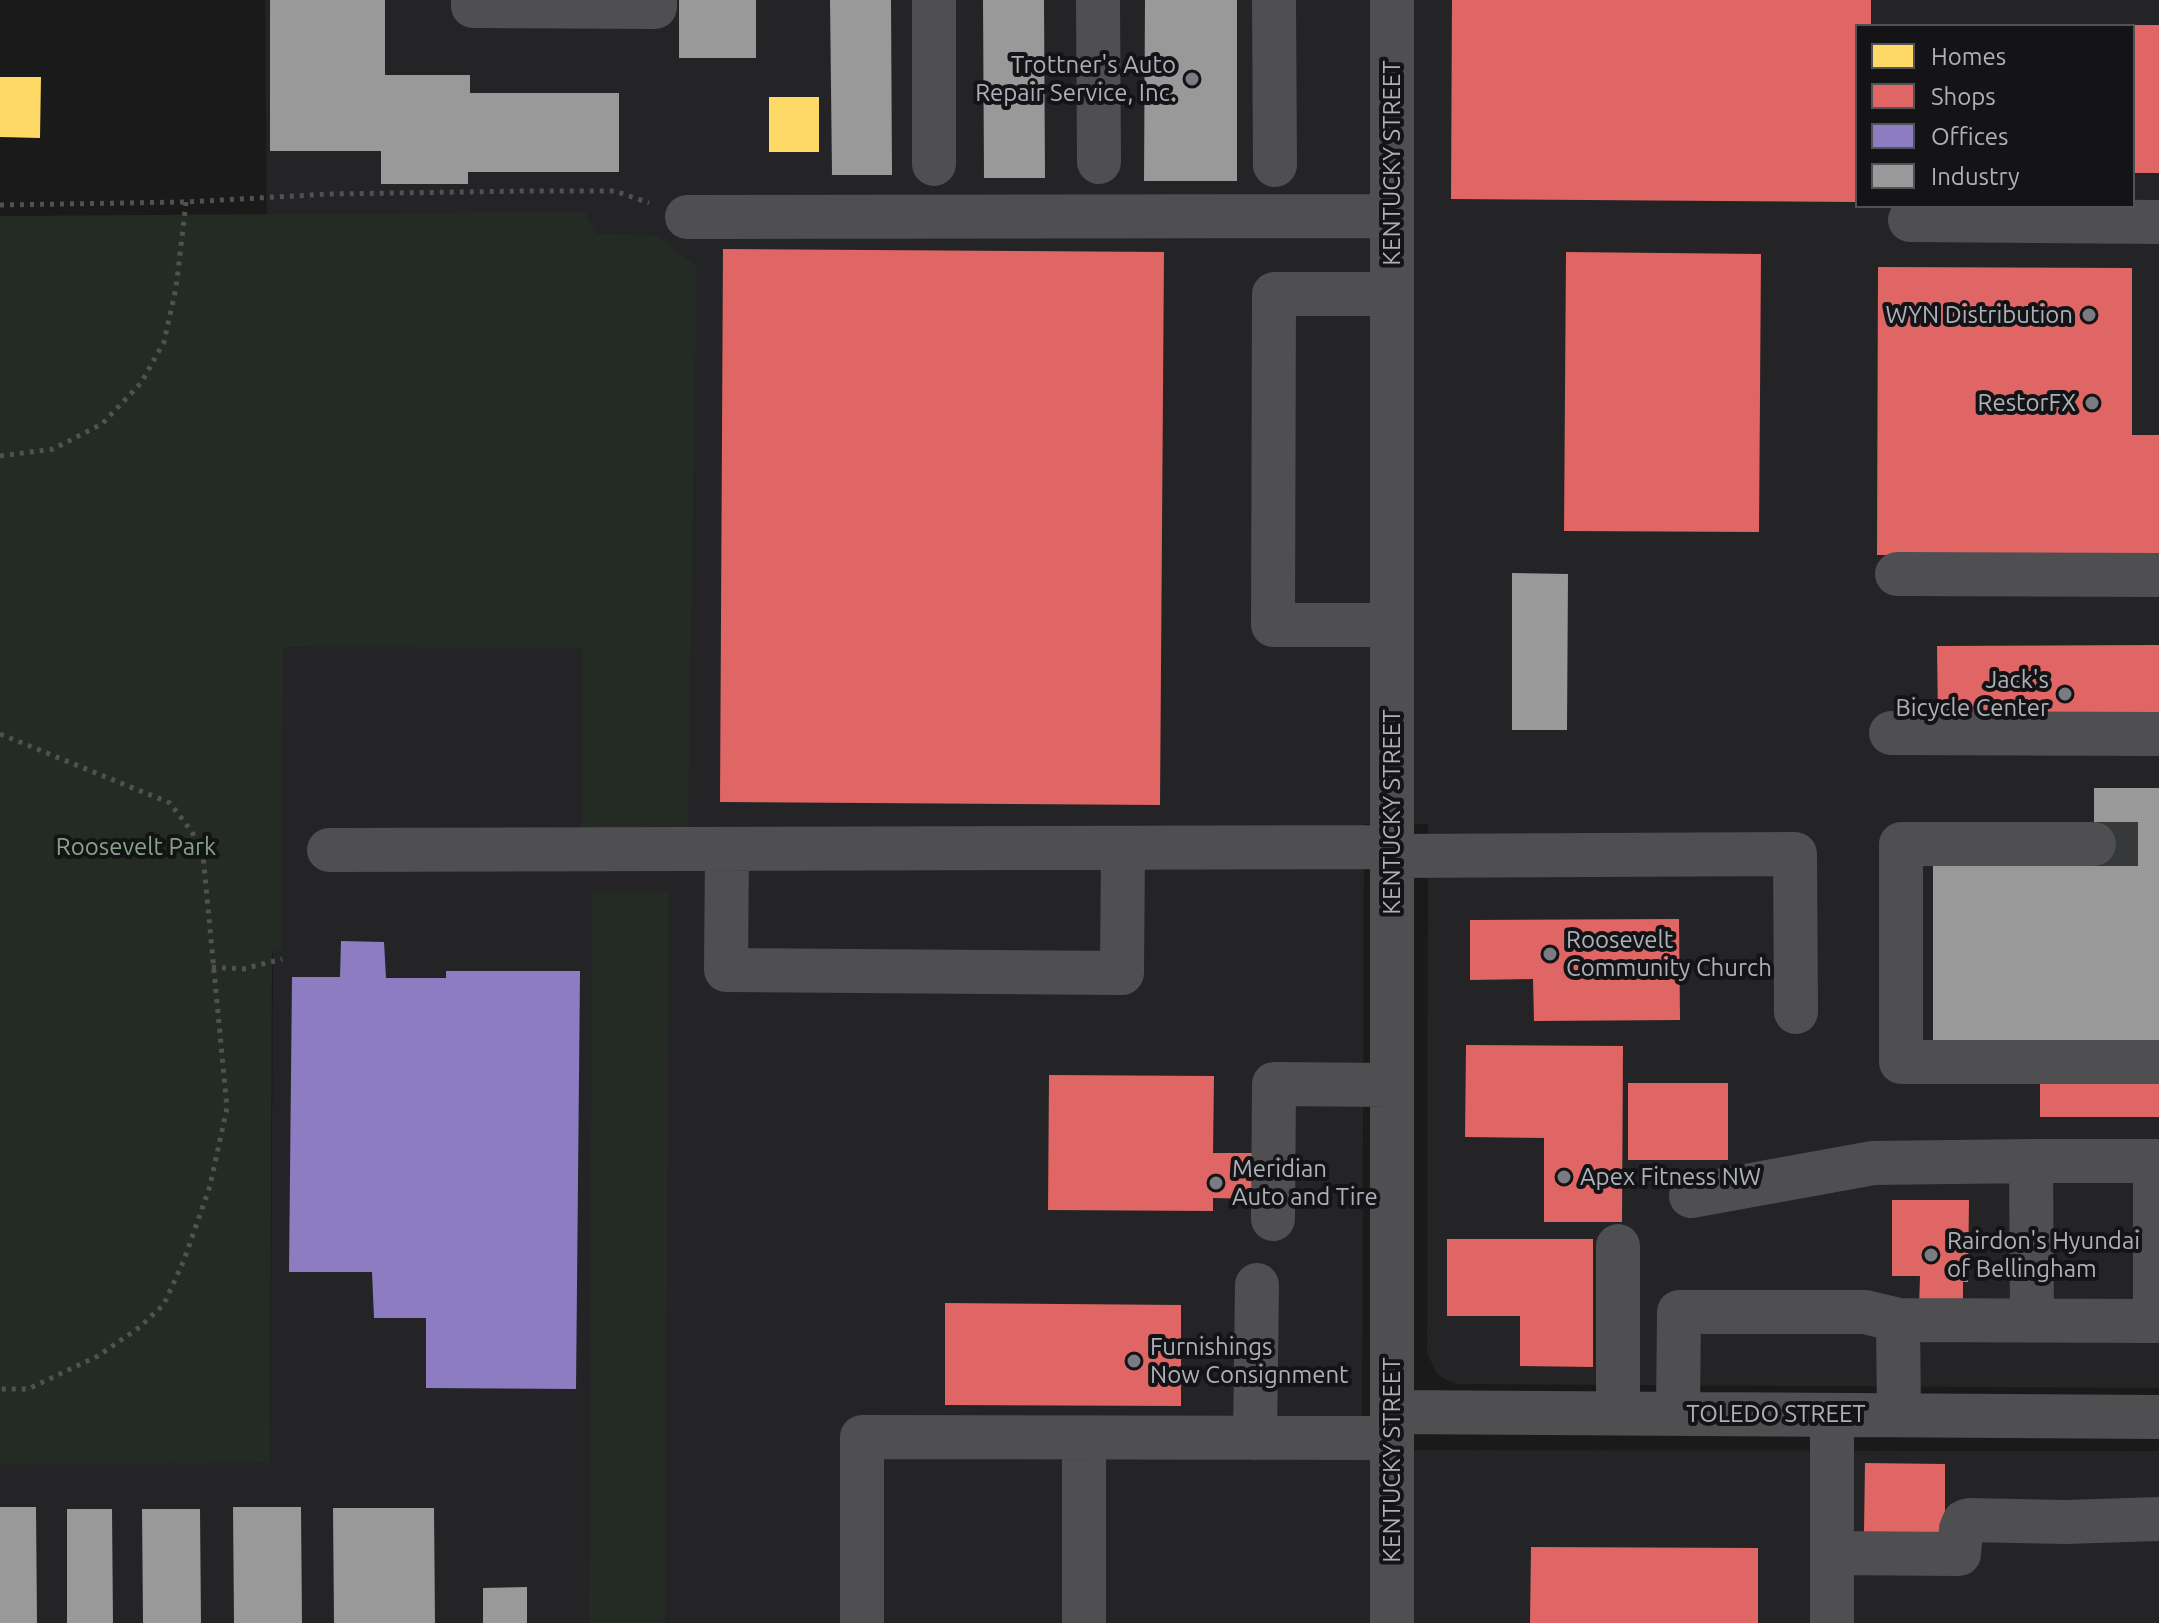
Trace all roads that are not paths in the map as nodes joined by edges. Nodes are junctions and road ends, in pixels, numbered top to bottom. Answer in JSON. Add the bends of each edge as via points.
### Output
{"nodes":[{"id":1,"x":473,"y":0,"type":"edge"},
{"id":2,"x":655,"y":0,"type":"edge"},
{"id":3,"x":934,"y":0,"type":"edge"},
{"id":4,"x":1098,"y":0,"type":"edge"},
{"id":5,"x":1274,"y":0,"type":"edge"},
{"id":6,"x":1392,"y":0,"type":"edge"},
{"id":7,"x":1099,"y":162,"type":"dead end"},
{"id":8,"x":934,"y":164,"type":"dead end"},
{"id":9,"x":1275,"y":165,"type":"dead end"},
{"id":10,"x":1392,"y":216,"type":"junction"},
{"id":11,"x":687,"y":217,"type":"road end"},
{"id":12,"x":1910,"y":220,"type":"dead end"},
{"id":13,"x":2159,"y":222,"type":"edge"},
{"id":14,"x":1392,"y":294,"type":"junction"},
{"id":15,"x":1897,"y":574,"type":"dead end"},
{"id":16,"x":2159,"y":575,"type":"edge"},
{"id":17,"x":1392,"y":625,"type":"junction"},
{"id":18,"x":1891,"y":733,"type":"dead end"},
{"id":19,"x":2159,"y":734,"type":"edge"},
{"id":20,"x":2094,"y":844,"type":"tunnel mouth"},
{"id":21,"x":1123,"y":848,"type":"junction"},
{"id":22,"x":727,"y":849,"type":"junction"},
{"id":23,"x":329,"y":850,"type":"dead end"},
{"id":24,"x":1392,"y":852,"type":"junction"},
{"id":25,"x":1796,"y":1012,"type":"dead end"},
{"id":26,"x":2159,"y":1062,"type":"edge"},
{"id":27,"x":1392,"y":1085,"type":"junction"},
{"id":28,"x":2031,"y":1161,"type":"junction"},
{"id":29,"x":2157,"y":1161,"type":"edge"},
{"id":30,"x":1691,"y":1196,"type":"dead end"},
{"id":31,"x":1273,"y":1219,"type":"dead end"},
{"id":32,"x":1618,"y":1246,"type":"dead end"},
{"id":33,"x":1257,"y":1285,"type":"dead end"},
{"id":34,"x":1898,"y":1320,"type":"junction"},
{"id":35,"x":2032,"y":1320,"type":"junction"},
{"id":36,"x":1618,"y":1413,"type":"junction"},
{"id":37,"x":1678,"y":1414,"type":"junction"},
{"id":38,"x":1832,"y":1415,"type":"junction"},
{"id":39,"x":1899,"y":1415,"type":"junction"},
{"id":40,"x":2159,"y":1417,"type":"edge"},
{"id":41,"x":1392,"y":1425,"type":"junction"},
{"id":42,"x":1084,"y":1438,"type":"junction"},
{"id":43,"x":1255,"y":1438,"type":"junction"},
{"id":44,"x":2159,"y":1519,"type":"edge"},
{"id":45,"x":1832,"y":1553,"type":"junction"},
{"id":46,"x":862,"y":1623,"type":"edge"},
{"id":47,"x":1084,"y":1623,"type":"edge"},
{"id":48,"x":1392,"y":1623,"type":"edge"},
{"id":49,"x":1832,"y":1623,"type":"edge"}],
"edges":[{"from":1,"to":2,"type":"street","via":[[473,6],[655,7]]},
{"from":3,"to":8,"type":"street"},
{"from":4,"to":7,"type":"street"},
{"from":5,"to":9,"type":"street"},
{"from":6,"to":10,"type":"street","name":"KENTUCKY STREET"},
{"from":10,"to":11,"type":"street"},
{"from":10,"to":14,"type":"street","name":"KENTUCKY STREET"},
{"from":12,"to":13,"type":"street"},
{"from":14,"to":17,"type":"street","name":"KENTUCKY STREET"},
{"from":14,"to":17,"type":"street","via":[[1274,294],[1273,609],[1273,625]]},
{"from":15,"to":16,"type":"street"},
{"from":17,"to":24,"type":"street","name":"KENTUCKY STREET"},
{"from":18,"to":19,"type":"street"},
{"from":20,"to":26,"type":"street","via":[[1901,844],[1901,1062]]},
{"from":21,"to":22,"type":"street"},
{"from":21,"to":22,"type":"street","via":[[1122,973],[726,970]]},
{"from":21,"to":24,"type":"street"},
{"from":22,"to":23,"type":"street"},
{"from":24,"to":25,"type":"street","via":[[1795,854]]},
{"from":24,"to":27,"type":"street","name":"KENTUCKY STREET"},
{"from":27,"to":31,"type":"street","via":[[1274,1084]]},
{"from":27,"to":41,"type":"street","name":"KENTUCKY STREET"},
{"from":28,"to":29,"type":"street"},
{"from":28,"to":30,"type":"street","via":[[1873,1163]]},
{"from":28,"to":35,"type":"street"},
{"from":29,"to":35,"type":"street","via":[[2155,1321]]},
{"from":32,"to":36,"type":"street"},
{"from":33,"to":43,"type":"street"},
{"from":34,"to":35,"type":"street"},
{"from":34,"to":37,"type":"street","via":[[1865,1312],[1679,1312]]},
{"from":34,"to":39,"type":"street"},
{"from":36,"to":37,"type":"street","name":"TOLEDO STREET"},
{"from":36,"to":41,"type":"street","name":"TOLEDO STREET"},
{"from":37,"to":38,"type":"street","name":"TOLEDO STREET"},
{"from":38,"to":39,"type":"street","name":"TOLEDO STREET"},
{"from":38,"to":45,"type":"street"},
{"from":39,"to":40,"type":"street","name":"TOLEDO STREET"},
{"from":41,"to":43,"type":"street","name":"TOLEDO STREET"},
{"from":41,"to":48,"type":"street","name":"KENTUCKY STREET"},
{"from":42,"to":43,"type":"street","name":"TOLEDO STREET"},
{"from":42,"to":46,"type":"street","name":"TOLEDO STREET","via":[[862,1437]]},
{"from":42,"to":47,"type":"street"},
{"from":44,"to":45,"type":"street","via":[[1969,1520],[1961,1529],[1959,1554]]},
{"from":45,"to":49,"type":"street"}]}
